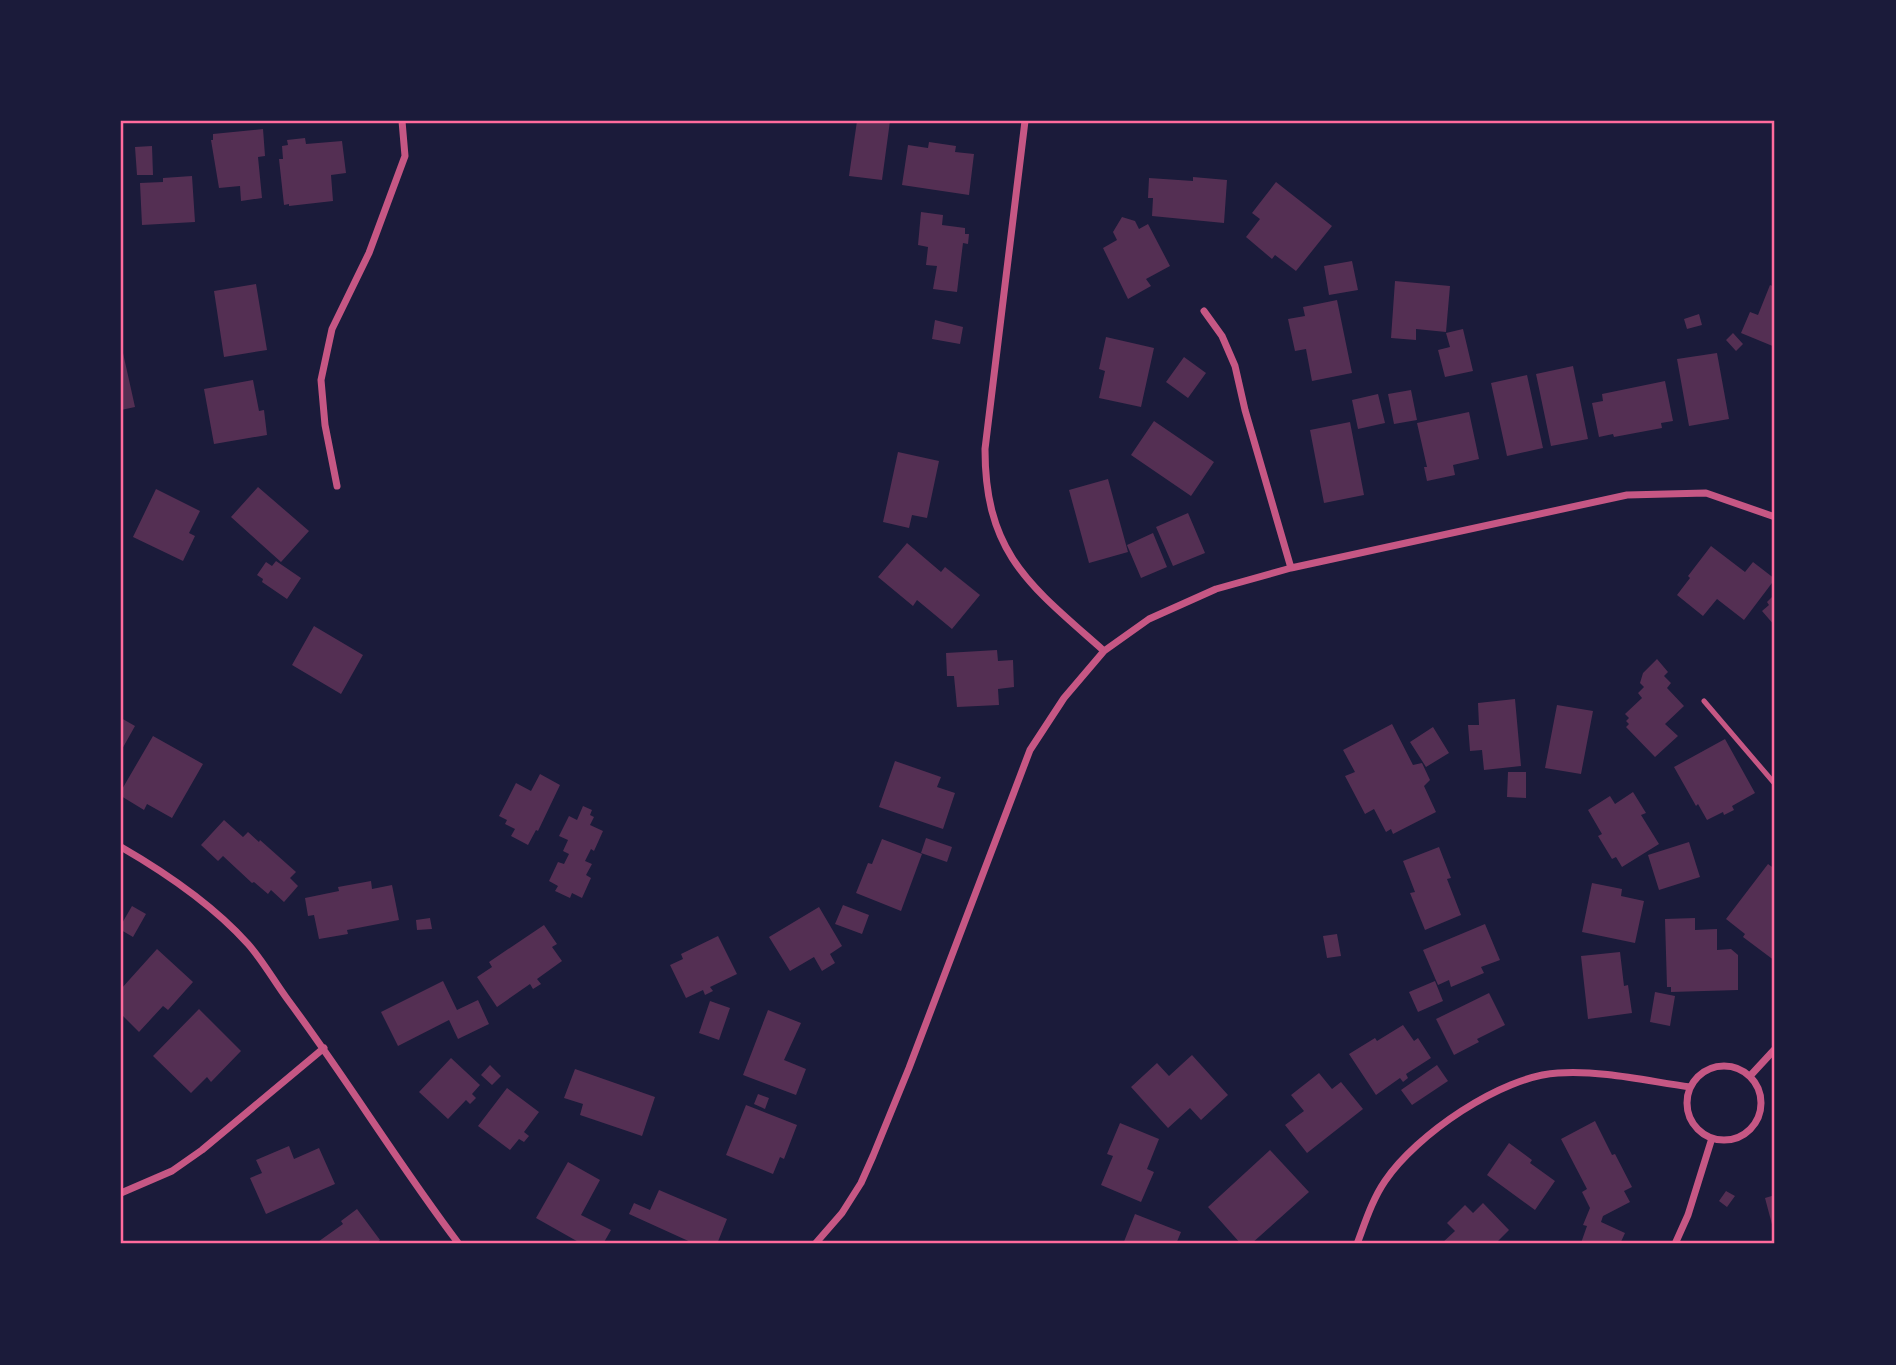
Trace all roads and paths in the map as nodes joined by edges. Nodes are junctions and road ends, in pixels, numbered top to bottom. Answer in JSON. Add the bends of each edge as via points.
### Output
{"nodes":[{"id":1,"x":402,"y":121,"type":"edge"},
{"id":2,"x":1025,"y":121,"type":"edge"},
{"id":3,"x":1204,"y":311,"type":"dead end"},
{"id":4,"x":337,"y":486,"type":"dead end"},
{"id":5,"x":1775,"y":517,"type":"edge"},
{"id":6,"x":1291,"y":568,"type":"junction"},
{"id":7,"x":1104,"y":650,"type":"junction"},
{"id":8,"x":1704,"y":701,"type":"dead end"},
{"id":9,"x":1775,"y":784,"type":"edge"},
{"id":10,"x":121,"y":847,"type":"edge"},
{"id":11,"x":324,"y":1048,"type":"junction"},
{"id":12,"x":1775,"y":1049,"type":"edge"},
{"id":13,"x":1750,"y":1076,"type":"junction"},
{"id":14,"x":1690,"y":1087,"type":"junction"},
{"id":15,"x":1712,"y":1138,"type":"junction"},
{"id":16,"x":121,"y":1193,"type":"edge"},
{"id":17,"x":458,"y":1244,"type":"edge"},
{"id":18,"x":815,"y":1244,"type":"edge"},
{"id":19,"x":1356,"y":1244,"type":"edge"},
{"id":20,"x":1675,"y":1244,"type":"edge"}],
"edges":[{"from":1,"to":4,"type":"street","via":[[405,156],[369,253],[332,329],[321,380]]},
{"from":2,"to":7,"type":"street","via":[[985,449],[985,481],[991,513],[1006,550],[1022,573]]},
{"from":3,"to":6,"type":"street","via":[[1235,366]]},
{"from":5,"to":6,"type":"street","via":[[1706,493],[1627,495]]},
{"from":6,"to":7,"type":"street","via":[[1184,602]]},
{"from":7,"to":18,"type":"street","via":[[1064,698],[1030,750],[861,1184]]},
{"from":8,"to":9,"type":"lane"},
{"from":10,"to":11,"type":"street","via":[[218,914],[264,964]]},
{"from":11,"to":16,"type":"street","via":[[202,1150],[172,1171]]},
{"from":11,"to":17,"type":"street"},
{"from":12,"to":13,"type":"street"},
{"from":13,"to":14,"type":"street","via":[[1722,1065],[1703,1072]]},
{"from":13,"to":15,"type":"street","via":[[1762,1097],[1757,1121],[1738,1138]]},
{"from":14,"to":15,"type":"street","via":[[1690,1117]]},
{"from":14,"to":19,"type":"street","via":[[1577,1073],[1555,1073],[1508,1086],[1457,1114],[1406,1155],[1373,1202]]},
{"from":15,"to":20,"type":"street"}]}
